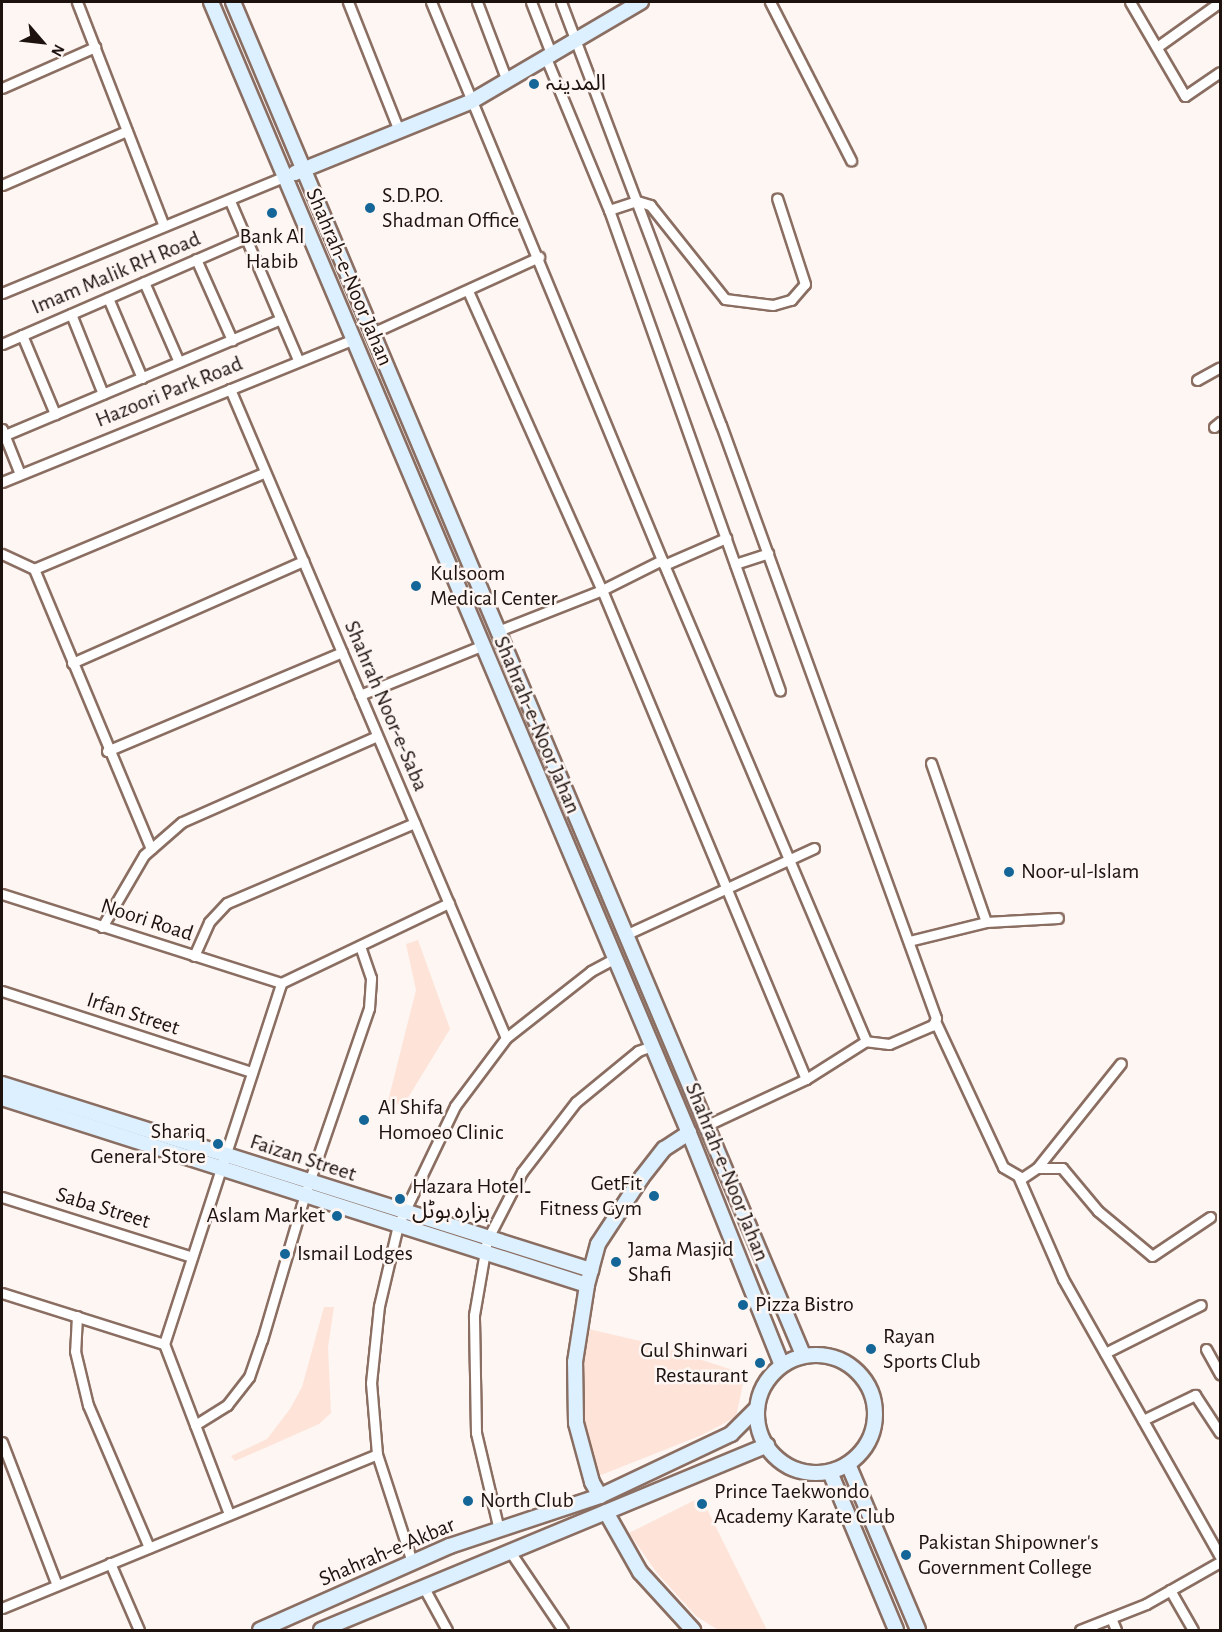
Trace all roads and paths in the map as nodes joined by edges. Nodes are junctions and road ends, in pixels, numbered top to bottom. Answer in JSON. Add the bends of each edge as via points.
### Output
{"nodes":[{"id":1,"x":77,"y":2,"type":"edge"},
{"id":2,"x":211,"y":2,"type":"edge"},
{"id":3,"x":233,"y":2,"type":"edge"},
{"id":4,"x":348,"y":2,"type":"edge"},
{"id":5,"x":431,"y":2,"type":"edge"},
{"id":6,"x":477,"y":2,"type":"edge"},
{"id":7,"x":531,"y":2,"type":"edge"},
{"id":8,"x":561,"y":2,"type":"edge"},
{"id":9,"x":641,"y":2,"type":"edge"},
{"id":10,"x":770,"y":2,"type":"edge"},
{"id":11,"x":1130,"y":2,"type":"edge"},
{"id":12,"x":1221,"y":2,"type":"edge"},
{"id":13,"x":577,"y":42,"type":"junction"},
{"id":14,"x":1157,"y":47,"type":"junction"},
{"id":15,"x":95,"y":48,"type":"junction"},
{"id":16,"x":549,"y":57,"type":"junction"},
{"id":17,"x":1221,"y":72,"type":"edge"},
{"id":18,"x":507,"y":81,"type":"junction"},
{"id":19,"x":2,"y":88,"type":"edge"},
{"id":20,"x":472,"y":101,"type":"junction"},
{"id":21,"x":127,"y":131,"type":"junction"},
{"id":22,"x":399,"y":131,"type":"junction"},
{"id":23,"x":851,"y":160,"type":"dead end"},
{"id":24,"x":302,"y":171,"type":"junction"},
{"id":25,"x":284,"y":177,"type":"junction"},
{"id":26,"x":2,"y":185,"type":"edge"},
{"id":27,"x":777,"y":198,"type":"dead end"},
{"id":28,"x":230,"y":201,"type":"junction"},
{"id":29,"x":637,"y":201,"type":"junction"},
{"id":30,"x":609,"y":210,"type":"junction"},
{"id":31,"x":164,"y":226,"type":"junction"},
{"id":32,"x":246,"y":238,"type":"junction"},
{"id":33,"x":539,"y":257,"type":"junction"},
{"id":34,"x":196,"y":260,"type":"junction"},
{"id":35,"x":144,"y":282,"type":"junction"},
{"id":36,"x":468,"y":291,"type":"junction"},
{"id":37,"x":2,"y":293,"type":"edge"},
{"id":38,"x":108,"y":298,"type":"junction"},
{"id":39,"x":70,"y":314,"type":"junction"},
{"id":40,"x":281,"y":319,"type":"junction"},
{"id":41,"x":370,"y":334,"type":"junction"},
{"id":42,"x":22,"y":335,"type":"junction"},
{"id":43,"x":232,"y":340,"type":"junction"},
{"id":44,"x":352,"y":340,"type":"junction"},
{"id":45,"x":2,"y":344,"type":"edge"},
{"id":46,"x":298,"y":360,"type":"junction"},
{"id":47,"x":179,"y":362,"type":"junction"},
{"id":48,"x":1221,"y":367,"type":"edge"},
{"id":49,"x":142,"y":378,"type":"junction"},
{"id":50,"x":1197,"y":380,"type":"dead end"},
{"id":51,"x":230,"y":389,"type":"junction"},
{"id":52,"x":103,"y":394,"type":"junction"},
{"id":53,"x":55,"y":414,"type":"junction"},
{"id":54,"x":3,"y":432,"type":"edge"},
{"id":55,"x":429,"y":471,"type":"junction"},
{"id":56,"x":264,"y":473,"type":"junction"},
{"id":57,"x":20,"y":474,"type":"junction"},
{"id":58,"x":411,"y":479,"type":"junction"},
{"id":59,"x":2,"y":482,"type":"edge"},
{"id":60,"x":726,"y":538,"type":"junction"},
{"id":61,"x":768,"y":553,"type":"junction"},
{"id":62,"x":2,"y":554,"type":"edge"},
{"id":63,"x":303,"y":561,"type":"junction"},
{"id":64,"x":663,"y":562,"type":"junction"},
{"id":65,"x":735,"y":564,"type":"junction"},
{"id":66,"x":34,"y":569,"type":"junction"},
{"id":67,"x":602,"y":590,"type":"junction"},
{"id":68,"x":498,"y":631,"type":"junction"},
{"id":69,"x":481,"y":646,"type":"junction"},
{"id":70,"x":342,"y":652,"type":"junction"},
{"id":71,"x":72,"y":663,"type":"junction"},
{"id":72,"x":780,"y":691,"type":"dead end"},
{"id":73,"x":360,"y":695,"type":"junction"},
{"id":74,"x":377,"y":736,"type":"junction"},
{"id":75,"x":107,"y":751,"type":"junction"},
{"id":76,"x":932,"y":763,"type":"dead end"},
{"id":77,"x":415,"y":823,"type":"junction"},
{"id":78,"x":814,"y":848,"type":"dead end"},
{"id":79,"x":151,"y":849,"type":"junction"},
{"id":80,"x":788,"y":859,"type":"junction"},
{"id":81,"x":729,"y":889,"type":"junction"},
{"id":82,"x":2,"y":894,"type":"edge"},
{"id":83,"x":610,"y":900,"type":"junction"},
{"id":84,"x":449,"y":903,"type":"junction"},
{"id":85,"x":592,"y":909,"type":"junction"},
{"id":86,"x":1058,"y":918,"type":"dead end"},
{"id":87,"x":986,"y":922,"type":"junction"},
{"id":88,"x":102,"y":927,"type":"junction"},
{"id":89,"x":625,"y":936,"type":"junction"},
{"id":90,"x":909,"y":941,"type":"junction"},
{"id":91,"x":360,"y":946,"type":"junction"},
{"id":92,"x":194,"y":956,"type":"junction"},
{"id":93,"x":615,"y":958,"type":"junction"},
{"id":94,"x":281,"y":983,"type":"junction"},
{"id":95,"x":2,"y":991,"type":"edge"},
{"id":96,"x":935,"y":1021,"type":"junction"},
{"id":97,"x":506,"y":1038,"type":"junction"},
{"id":98,"x":866,"y":1041,"type":"junction"},
{"id":99,"x":652,"y":1046,"type":"junction"},
{"id":100,"x":1121,"y":1063,"type":"dead end"},
{"id":101,"x":252,"y":1072,"type":"junction"},
{"id":102,"x":806,"y":1079,"type":"junction"},
{"id":103,"x":2,"y":1084,"type":"edge"},
{"id":104,"x":2,"y":1098,"type":"edge"},
{"id":105,"x":705,"y":1126,"type":"junction"},
{"id":106,"x":689,"y":1133,"type":"junction"},
{"id":107,"x":224,"y":1160,"type":"junction"},
{"id":108,"x":1037,"y":1168,"type":"junction"},
{"id":109,"x":1018,"y":1176,"type":"junction"},
{"id":110,"x":307,"y":1188,"type":"junction"},
{"id":111,"x":2,"y":1197,"type":"edge"},
{"id":112,"x":1210,"y":1217,"type":"dead end"},
{"id":113,"x":400,"y":1219,"type":"junction"},
{"id":114,"x":486,"y":1246,"type":"junction"},
{"id":115,"x":192,"y":1257,"type":"junction"},
{"id":116,"x":591,"y":1270,"type":"junction"},
{"id":117,"x":587,"y":1285,"type":"junction"},
{"id":118,"x":2,"y":1293,"type":"edge"},
{"id":119,"x":1201,"y":1305,"type":"dead end"},
{"id":120,"x":76,"y":1316,"type":"junction"},
{"id":121,"x":164,"y":1344,"type":"junction"},
{"id":122,"x":1206,"y":1349,"type":"dead end"},
{"id":123,"x":1105,"y":1353,"type":"junction"},
{"id":124,"x":803,"y":1355,"type":"junction"},
{"id":125,"x":782,"y":1365,"type":"junction"},
{"id":126,"x":1221,"y":1374,"type":"edge"},
{"id":127,"x":757,"y":1408,"type":"junction"},
{"id":128,"x":1143,"y":1420,"type":"junction"},
{"id":129,"x":195,"y":1425,"type":"junction"},
{"id":130,"x":1221,"y":1433,"type":"edge"},
{"id":131,"x":2,"y":1442,"type":"edge"},
{"id":132,"x":767,"y":1446,"type":"junction"},
{"id":133,"x":377,"y":1454,"type":"junction"},
{"id":134,"x":848,"y":1464,"type":"junction"},
{"id":135,"x":830,"y":1472,"type":"junction"},
{"id":136,"x":600,"y":1496,"type":"junction"},
{"id":137,"x":606,"y":1512,"type":"junction"},
{"id":138,"x":229,"y":1514,"type":"junction"},
{"id":139,"x":499,"y":1530,"type":"junction"},
{"id":140,"x":149,"y":1547,"type":"junction"},
{"id":141,"x":512,"y":1553,"type":"junction"},
{"id":142,"x":1219,"y":1561,"type":"edge"},
{"id":143,"x":412,"y":1562,"type":"junction"},
{"id":144,"x":110,"y":1563,"type":"junction"},
{"id":145,"x":1221,"y":1575,"type":"edge"},
{"id":146,"x":57,"y":1585,"type":"junction"},
{"id":147,"x":424,"y":1588,"type":"junction"},
{"id":148,"x":1170,"y":1590,"type":"junction"},
{"id":149,"x":2,"y":1608,"type":"edge"},
{"id":150,"x":1111,"y":1618,"type":"junction"},
{"id":151,"x":139,"y":1630,"type":"edge"},
{"id":152,"x":260,"y":1630,"type":"edge"},
{"id":153,"x":321,"y":1630,"type":"edge"},
{"id":154,"x":447,"y":1630,"type":"edge"},
{"id":155,"x":563,"y":1630,"type":"edge"},
{"id":156,"x":693,"y":1630,"type":"edge"},
{"id":157,"x":896,"y":1630,"type":"edge"},
{"id":158,"x":918,"y":1630,"type":"edge"},
{"id":159,"x":1080,"y":1630,"type":"edge"},
{"id":160,"x":1116,"y":1630,"type":"edge"},
{"id":161,"x":1193,"y":1630,"type":"edge"}],
"edges":[{"from":1,"to":15,"type":"street"},
{"from":2,"to":25,"type":"main road","name":"Shahrah-e-Noor Jahan"},
{"from":3,"to":24,"type":"main road","name":"Shahrah-e-Noor Jahan"},
{"from":4,"to":22,"type":"street"},
{"from":5,"to":20,"type":"street"},
{"from":6,"to":18,"type":"street"},
{"from":7,"to":16,"type":"street"},
{"from":8,"to":13,"type":"street"},
{"from":9,"to":13,"type":"main road"},
{"from":10,"to":23,"type":"street"},
{"from":11,"to":14,"type":"street"},
{"from":12,"to":14,"type":"street"},
{"from":13,"to":16,"type":"main road"},
{"from":13,"to":29,"type":"street"},
{"from":14,"to":17,"type":"street","via":[[1185,96]]},
{"from":15,"to":19,"type":"street"},
{"from":15,"to":21,"type":"street"},
{"from":16,"to":18,"type":"main road"},
{"from":16,"to":30,"type":"street"},
{"from":18,"to":20,"type":"main road"},
{"from":20,"to":22,"type":"main road"},
{"from":20,"to":33,"type":"street"},
{"from":21,"to":26,"type":"street"},
{"from":21,"to":31,"type":"street"},
{"from":22,"to":24,"type":"main road"},
{"from":24,"to":25,"type":"main road"},
{"from":24,"to":41,"type":"main road","name":"Shahrah-e-Noor Jahan"},
{"from":25,"to":28,"type":"street"},
{"from":25,"to":44,"type":"main road","name":"Shahrah-e-Noor Jahan"},
{"from":27,"to":29,"type":"street","via":[[805,284],[791,300],[758,306],[725,299],[656,211]]},
{"from":28,"to":31,"type":"street"},
{"from":28,"to":32,"type":"street"},
{"from":29,"to":30,"type":"street"},
{"from":29,"to":61,"type":"street"},
{"from":30,"to":60,"type":"street"},
{"from":31,"to":37,"type":"street"},
{"from":32,"to":34,"type":"street","name":"Imam Malik RH Road"},
{"from":32,"to":40,"type":"street"},
{"from":33,"to":36,"type":"street"},
{"from":33,"to":64,"type":"street"},
{"from":34,"to":35,"type":"street","name":"Imam Malik RH Road"},
{"from":34,"to":43,"type":"street"},
{"from":35,"to":38,"type":"street","name":"Imam Malik RH Road"},
{"from":35,"to":47,"type":"street"},
{"from":36,"to":41,"type":"street"},
{"from":36,"to":67,"type":"street"},
{"from":38,"to":39,"type":"street","name":"Imam Malik RH Road"},
{"from":38,"to":49,"type":"street"},
{"from":39,"to":42,"type":"street","name":"Imam Malik RH Road"},
{"from":39,"to":52,"type":"street"},
{"from":40,"to":43,"type":"street"},
{"from":40,"to":46,"type":"street"},
{"from":41,"to":55,"type":"main road","name":"Shahrah-e-Noor Jahan"},
{"from":42,"to":45,"type":"street","name":"Imam Malik RH Road"},
{"from":42,"to":53,"type":"street"},
{"from":43,"to":47,"type":"street"},
{"from":44,"to":46,"type":"street","name":"Hazoori Park Road"},
{"from":44,"to":58,"type":"main road","name":"Shahrah-e-Noor Jahan"},
{"from":46,"to":51,"type":"street","name":"Hazoori Park Road"},
{"from":47,"to":49,"type":"street"},
{"from":48,"to":50,"type":"street"},
{"from":49,"to":52,"type":"street"},
{"from":51,"to":56,"type":"street","name":"Shahrah Noor-e-Saba"},
{"from":51,"to":57,"type":"street","name":"Hazoori Park Road"},
{"from":52,"to":53,"type":"street"},
{"from":53,"to":54,"type":"street"},
{"from":54,"to":57,"type":"street"},
{"from":55,"to":58,"type":"main road"},
{"from":55,"to":68,"type":"main road","name":"Shahrah-e-Noor Jahan"},
{"from":56,"to":63,"type":"street","name":"Shahrah Noor-e-Saba"},
{"from":56,"to":66,"type":"street"},
{"from":57,"to":59,"type":"street","name":"Hazoori Park Road"},
{"from":58,"to":69,"type":"main road","name":"Shahrah-e-Noor Jahan"},
{"from":60,"to":64,"type":"street"},
{"from":60,"to":65,"type":"street"},
{"from":61,"to":65,"type":"street"},
{"from":61,"to":90,"type":"street"},
{"from":62,"to":66,"type":"street"},
{"from":63,"to":70,"type":"street","name":"Shahrah Noor-e-Saba"},
{"from":63,"to":71,"type":"street"},
{"from":64,"to":67,"type":"street"},
{"from":64,"to":80,"type":"street"},
{"from":65,"to":72,"type":"street"},
{"from":66,"to":71,"type":"street"},
{"from":67,"to":68,"type":"street"},
{"from":67,"to":81,"type":"street"},
{"from":68,"to":83,"type":"main road","name":"Shahrah-e-Noor Jahan"},
{"from":69,"to":73,"type":"street"},
{"from":69,"to":85,"type":"main road","name":"Shahrah-e-Noor Jahan"},
{"from":70,"to":73,"type":"street","name":"Shahrah Noor-e-Saba"},
{"from":70,"to":75,"type":"street"},
{"from":71,"to":75,"type":"street"},
{"from":73,"to":74,"type":"street","name":"Shahrah Noor-e-Saba"},
{"from":74,"to":77,"type":"street","name":"Shahrah Noor-e-Saba"},
{"from":74,"to":79,"type":"street","via":[[182,822]]},
{"from":75,"to":79,"type":"street"},
{"from":76,"to":87,"type":"street"},
{"from":77,"to":84,"type":"street","name":"Shahrah Noor-e-Saba"},
{"from":77,"to":92,"type":"street","via":[[226,903],[209,922]]},
{"from":78,"to":80,"type":"street"},
{"from":79,"to":88,"type":"street","via":[[124,883]]},
{"from":80,"to":81,"type":"street"},
{"from":80,"to":98,"type":"street"},
{"from":81,"to":89,"type":"street"},
{"from":81,"to":102,"type":"street"},
{"from":82,"to":88,"type":"street","name":"Noori Road"},
{"from":83,"to":85,"type":"main road"},
{"from":83,"to":89,"type":"main road","name":"Shahrah-e-Noor Jahan"},
{"from":84,"to":91,"type":"street"},
{"from":84,"to":97,"type":"street","name":"Shahrah Noor-e-Saba"},
{"from":85,"to":93,"type":"main road","name":"Shahrah-e-Noor Jahan"},
{"from":86,"to":87,"type":"street"},
{"from":87,"to":90,"type":"street"},
{"from":88,"to":92,"type":"street","name":"Noori Road"},
{"from":89,"to":105,"type":"main road","name":"Shahrah-e-Noor Jahan"},
{"from":90,"to":96,"type":"street"},
{"from":91,"to":94,"type":"street"},
{"from":91,"to":110,"type":"street","via":[[370,978],[369,1008]]},
{"from":92,"to":94,"type":"street","name":"Noori Road"},
{"from":93,"to":97,"type":"street","via":[[591,971]]},
{"from":93,"to":99,"type":"main road","name":"Shahrah-e-Noor Jahan"},
{"from":94,"to":101,"type":"street"},
{"from":95,"to":101,"type":"street","name":"Irfan Street"},
{"from":96,"to":98,"type":"street","via":[[889,1044]]},
{"from":96,"to":109,"type":"street","via":[[1003,1167]]},
{"from":97,"to":113,"type":"street","via":[[455,1106]]},
{"from":98,"to":102,"type":"street"},
{"from":99,"to":106,"type":"main road","name":"Shahrah-e-Noor Jahan"},
{"from":99,"to":114,"type":"street","via":[[638,1051],[576,1102],[522,1172]]},
{"from":100,"to":108,"type":"street"},
{"from":101,"to":107,"type":"street"},
{"from":102,"to":105,"type":"street"},
{"from":103,"to":107,"type":"main road","name":"Faizan Street"},
{"from":104,"to":107,"type":"main road","name":"Faizan Street"},
{"from":105,"to":124,"type":"main road","name":"Shahrah-e-Noor Jahan"},
{"from":106,"to":116,"type":"main road","via":[[664,1149],[642,1177],[598,1244]]},
{"from":106,"to":125,"type":"main road","name":"Shahrah-e-Noor Jahan"},
{"from":107,"to":110,"type":"main road","name":"Faizan Street"},
{"from":107,"to":115,"type":"street"},
{"from":108,"to":109,"type":"street","via":[[1027,1177]]},
{"from":108,"to":112,"type":"street","via":[[1065,1170],[1098,1211],[1152,1256]]},
{"from":109,"to":123,"type":"street","via":[[1063,1279]]},
{"from":110,"to":113,"type":"main road","name":"Faizan Street"},
{"from":110,"to":129,"type":"street","via":[[249,1377],[227,1405]]},
{"from":111,"to":115,"type":"street","name":"Saba Street"},
{"from":113,"to":114,"type":"main road","name":"Faizan Street"},
{"from":113,"to":133,"type":"street","via":[[379,1306],[371,1383]]},
{"from":114,"to":116,"type":"main road","name":"Faizan Street"},
{"from":114,"to":117,"type":"main road","name":"Faizan Street"},
{"from":114,"to":139,"type":"street","via":[[474,1316],[476,1433]]},
{"from":115,"to":121,"type":"street"},
{"from":116,"to":117,"type":"main road"},
{"from":117,"to":136,"type":"main road","via":[[575,1362],[576,1423],[592,1482]]},
{"from":118,"to":120,"type":"street"},
{"from":119,"to":123,"type":"street"},
{"from":120,"to":121,"type":"street"},
{"from":120,"to":140,"type":"street","via":[[75,1351],[87,1405]]},
{"from":121,"to":129,"type":"street"},
{"from":122,"to":126,"type":"street"},
{"from":123,"to":128,"type":"street"},
{"from":124,"to":125,"type":"main road"},
{"from":124,"to":134,"type":"main road","via":[[815,1352],[847,1363],[872,1393],[872,1432]]},
{"from":125,"to":127,"type":"main road","via":[[762,1388]]},
{"from":127,"to":132,"type":"main road","via":[[757,1424]]},
{"from":127,"to":136,"type":"main road","name":"Shahrah-e-Akbar","via":[[731,1434]]},
{"from":128,"to":130,"type":"street","via":[[1195,1395]]},
{"from":128,"to":142,"type":"street"},
{"from":129,"to":138,"type":"street"},
{"from":131,"to":146,"type":"street"},
{"from":132,"to":135,"type":"main road","via":[[791,1468]]},
{"from":132,"to":137,"type":"main road","name":"Shahrah-e-Akbar"},
{"from":133,"to":138,"type":"street"},
{"from":133,"to":143,"type":"street"},
{"from":134,"to":135,"type":"main road"},
{"from":134,"to":158,"type":"main road"},
{"from":135,"to":157,"type":"main road"},
{"from":136,"to":139,"type":"main road","name":"Shahrah-e-Akbar"},
{"from":137,"to":141,"type":"main road","name":"Shahrah-e-Akbar"},
{"from":137,"to":156,"type":"main road","via":[[651,1587]]},
{"from":138,"to":140,"type":"street"},
{"from":139,"to":143,"type":"main road","name":"Shahrah-e-Akbar"},
{"from":140,"to":144,"type":"street"},
{"from":141,"to":147,"type":"main road","name":"Shahrah-e-Akbar"},
{"from":141,"to":155,"type":"street"},
{"from":142,"to":145,"type":"street"},
{"from":142,"to":148,"type":"street"},
{"from":143,"to":152,"type":"main road","name":"Shahrah-e-Akbar"},
{"from":144,"to":146,"type":"street"},
{"from":144,"to":151,"type":"street"},
{"from":146,"to":149,"type":"street"},
{"from":147,"to":153,"type":"main road","name":"Shahrah-e-Akbar"},
{"from":147,"to":154,"type":"street"},
{"from":148,"to":150,"type":"street"},
{"from":148,"to":161,"type":"street"},
{"from":150,"to":159,"type":"street"},
{"from":150,"to":160,"type":"street"}]}
